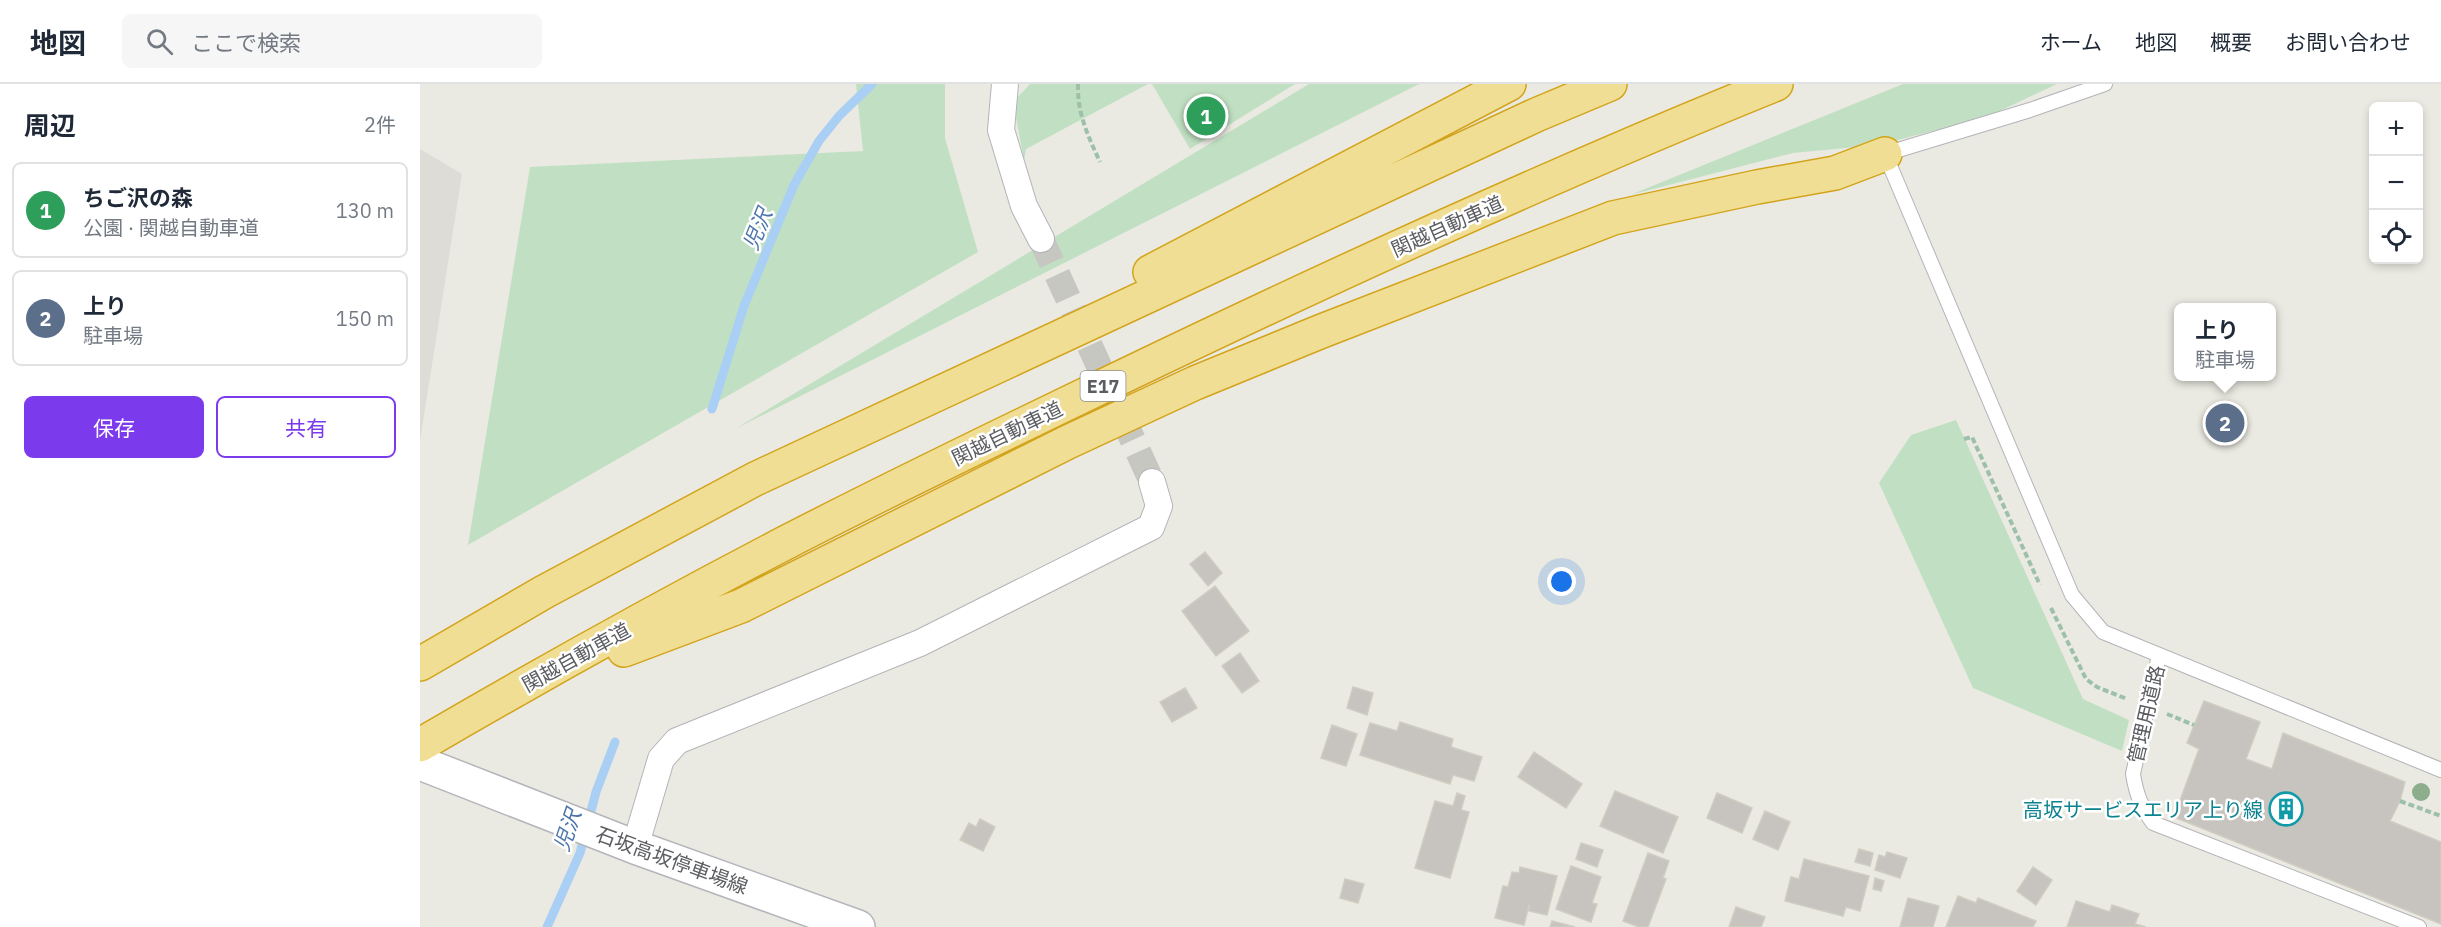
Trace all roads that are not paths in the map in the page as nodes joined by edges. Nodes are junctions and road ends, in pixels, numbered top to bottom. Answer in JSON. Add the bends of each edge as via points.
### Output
{"nodes":[{"id":1,"x":1005,"y":84,"type":"edge"},
{"id":2,"x":1509,"y":84,"type":"edge"},
{"id":3,"x":1610,"y":84,"type":"edge"},
{"id":4,"x":1776,"y":84,"type":"edge"},
{"id":5,"x":2105,"y":84,"type":"edge"},
{"id":6,"x":1885,"y":154,"type":"junction"},
{"id":7,"x":1041,"y":239,"type":"tunnel mouth"},
{"id":8,"x":756,"y":479,"type":"junction"},
{"id":9,"x":1152,"y":482,"type":"tunnel mouth"},
{"id":10,"x":2159,"y":655,"type":"junction"},
{"id":11,"x":420,"y":664,"type":"edge"},
{"id":12,"x":514,"y":691,"type":"junction"},
{"id":13,"x":420,"y":745,"type":"edge"},
{"id":14,"x":420,"y":764,"type":"edge"},
{"id":15,"x":2441,"y":770,"type":"edge"},
{"id":16,"x":622,"y":841,"type":"junction"},
{"id":17,"x":858,"y":927,"type":"edge"},
{"id":18,"x":2419,"y":927,"type":"edge"}],
"edges":[{"from":1,"to":7,"type":"street","via":[[1001,130],[1024,206]]},
{"from":2,"to":8,"type":"highway"},
{"from":3,"to":8,"type":"highway"},
{"from":4,"to":12,"type":"highway","name":"関越自動車道","number":"E17","via":[[1288,297],[963,453],[796,538]]},
{"from":5,"to":6,"type":"lane"},
{"from":6,"to":10,"type":"lane","via":[[2072,595],[2103,632]]},
{"from":6,"to":12,"type":"highway","via":[[1835,173],[1613,218],[1322,331],[1195,383],[1068,442],[741,606]]},
{"from":8,"to":11,"type":"highway","via":[[544,592]]},
{"from":9,"to":16,"type":"street","via":[[1159,506],[1150,526],[920,643],[677,741],[661,759]]},
{"from":10,"to":15,"type":"lane"},
{"from":10,"to":18,"type":"lane","name":"管理用道路","via":[[2133,774],[2143,809],[2153,823]]},
{"from":12,"to":13,"type":"highway","name":"関越自動車道","number":"E17"},
{"from":14,"to":16,"type":"main road","name":"石坂高坂停車場線"},
{"from":16,"to":17,"type":"main road","name":"石坂高坂停車場線"}]}
